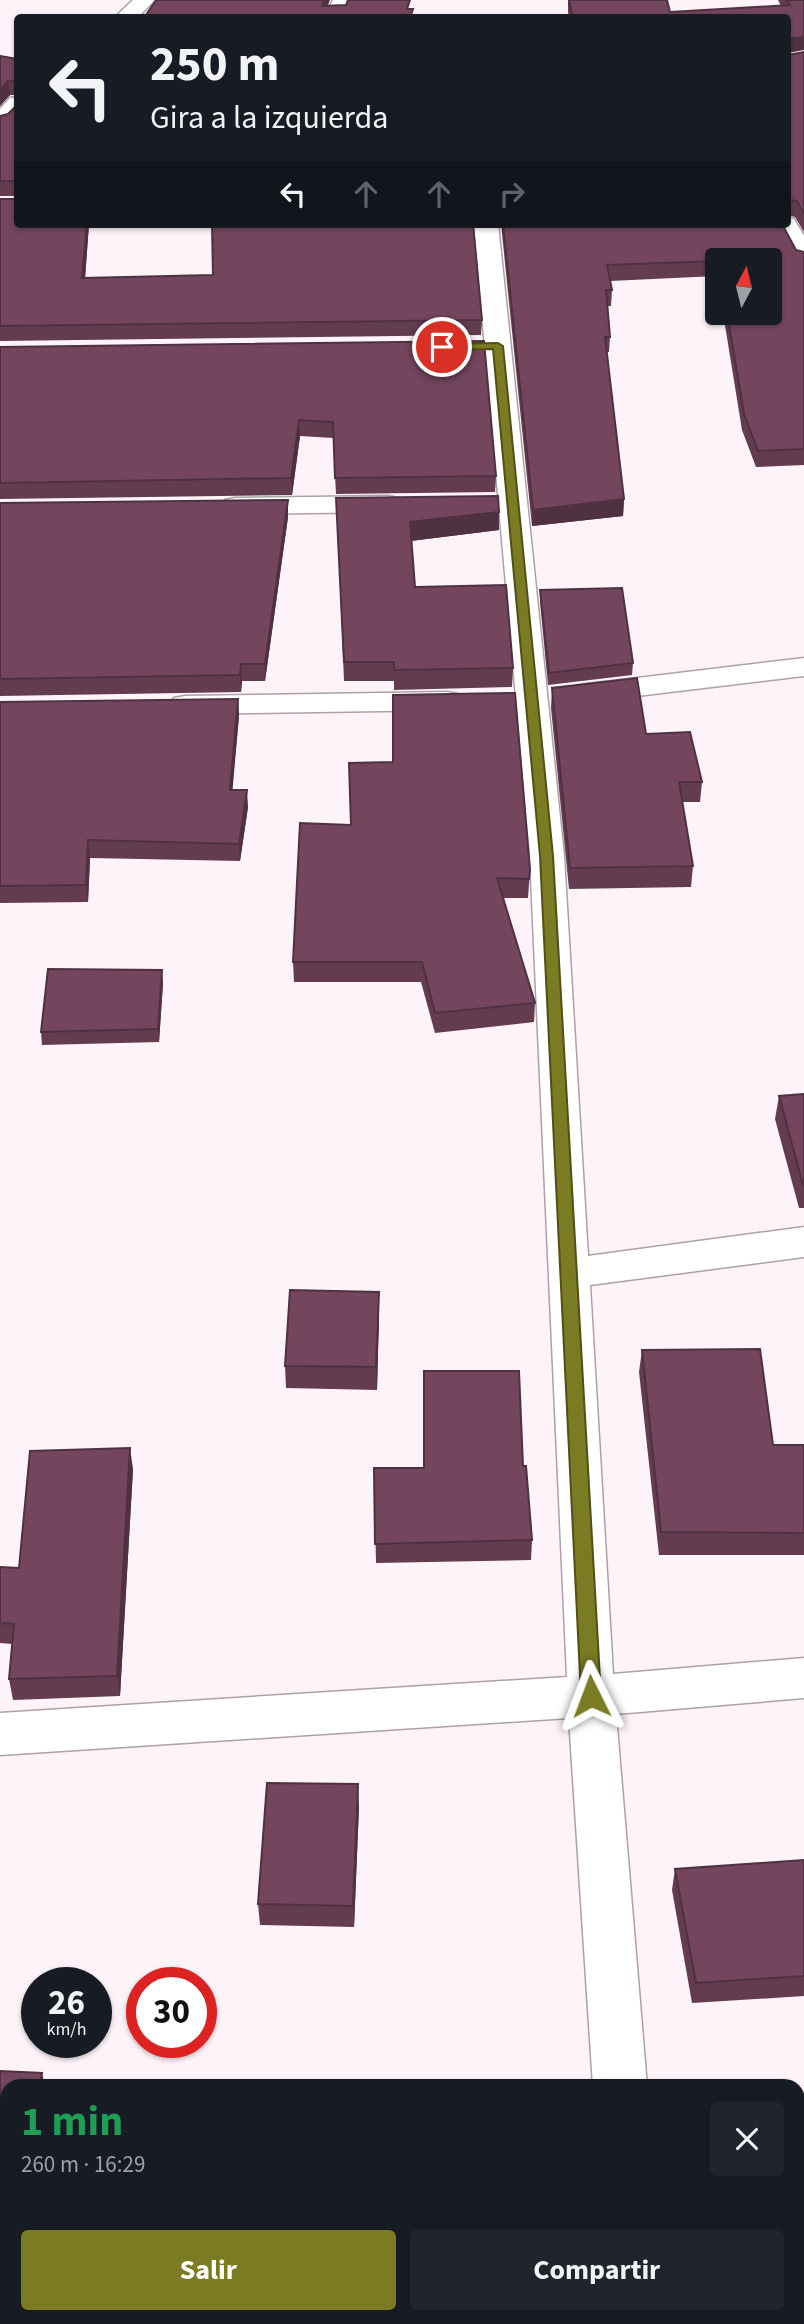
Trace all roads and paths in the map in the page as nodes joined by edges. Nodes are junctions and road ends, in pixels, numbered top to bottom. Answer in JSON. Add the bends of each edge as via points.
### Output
{"nodes":[{"id":1,"x":145,"y":0,"type":"edge"},
{"id":2,"x":129,"y":14,"type":"edge"},
{"id":3,"x":486,"y":228,"type":"edge"},
{"id":4,"x":788,"y":228,"type":"edge"},
{"id":5,"x":804,"y":258,"type":"edge"},
{"id":6,"x":416,"y":504,"type":"edge"},
{"id":7,"x":208,"y":506,"type":"edge"},
{"id":8,"x":804,"y":667,"type":"edge"},
{"id":9,"x":503,"y":700,"type":"junction"},
{"id":10,"x":154,"y":705,"type":"edge"},
{"id":11,"x":804,"y":1242,"type":"edge"},
{"id":12,"x":568,"y":1273,"type":"junction"},
{"id":13,"x":804,"y":1678,"type":"edge"},
{"id":14,"x":591,"y":1696,"type":"junction"},
{"id":15,"x":0,"y":1734,"type":"edge"},
{"id":16,"x":619,"y":2079,"type":"edge"}],
"edges":[{"from":1,"to":2,"type":"street"},
{"from":3,"to":9,"type":"street","via":[[484,346],[499,503]]},
{"from":4,"to":5,"type":"street"},
{"from":6,"to":7,"type":"street"},
{"from":8,"to":9,"type":"street"},
{"from":9,"to":10,"type":"street"},
{"from":9,"to":12,"type":"street","via":[[547,856]]},
{"from":11,"to":12,"type":"street"},
{"from":12,"to":14,"type":"street"},
{"from":13,"to":14,"type":"street"},
{"from":14,"to":15,"type":"street"},
{"from":14,"to":16,"type":"street"}]}
